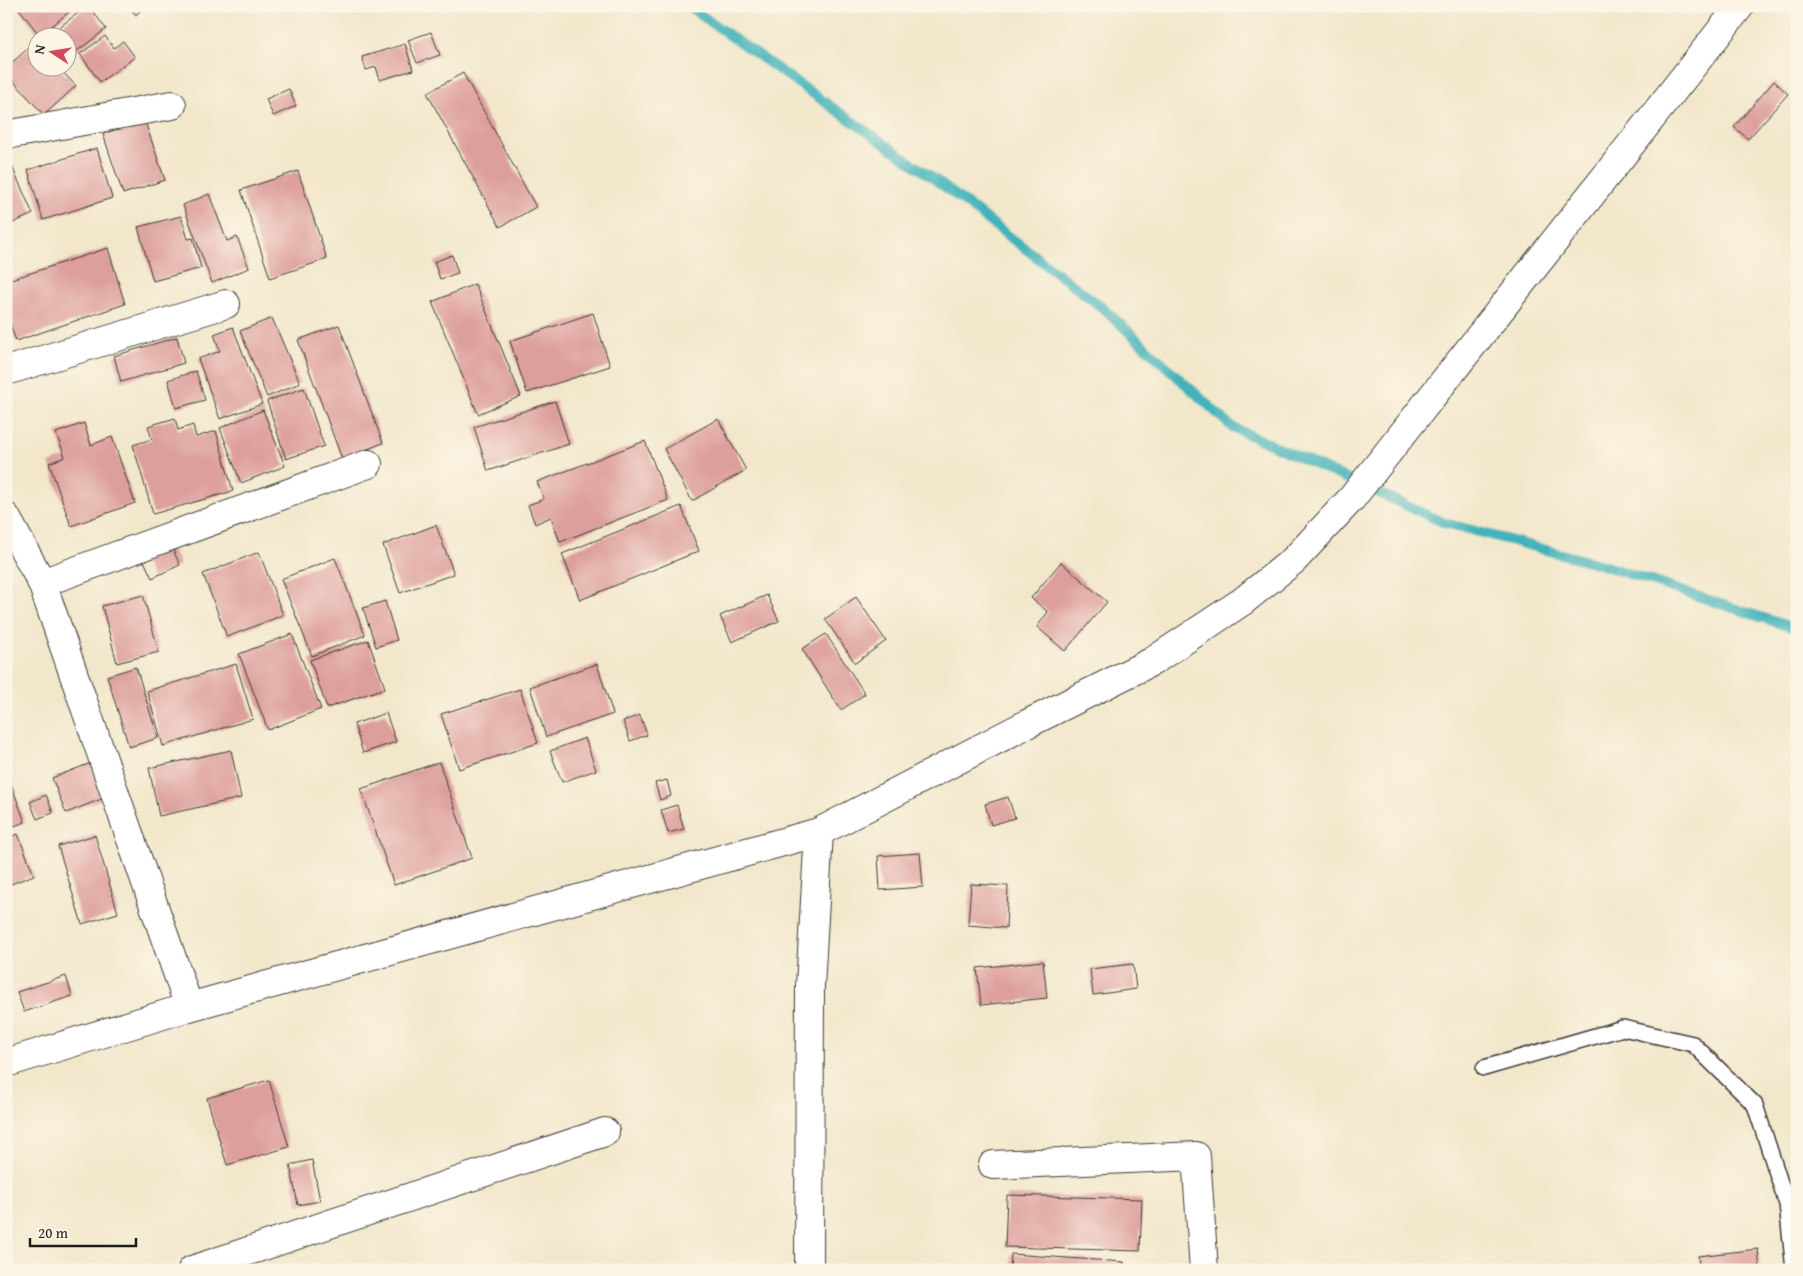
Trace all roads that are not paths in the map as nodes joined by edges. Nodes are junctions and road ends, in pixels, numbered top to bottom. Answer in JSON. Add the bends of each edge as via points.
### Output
{"nodes":[{"id":1,"x":1740,"y":6,"type":"edge"},
{"id":2,"x":172,"y":105,"type":"dead end"},
{"id":3,"x":6,"y":135,"type":"edge"},
{"id":4,"x":226,"y":304,"type":"dead end"},
{"id":5,"x":6,"y":371,"type":"edge"},
{"id":6,"x":368,"y":464,"type":"dead end"},
{"id":7,"x":6,"y":517,"type":"edge"},
{"id":8,"x":42,"y":583,"type":"junction"},
{"id":9,"x":819,"y":832,"type":"junction"},
{"id":10,"x":189,"y":1007,"type":"junction"},
{"id":11,"x":6,"y":1063,"type":"edge"},
{"id":12,"x":1484,"y":1068,"type":"dead end"},
{"id":13,"x":605,"y":1132,"type":"dead end"},
{"id":14,"x":993,"y":1165,"type":"dead end"},
{"id":15,"x":192,"y":1270,"type":"edge"},
{"id":16,"x":809,"y":1270,"type":"edge"},
{"id":17,"x":1204,"y":1270,"type":"edge"},
{"id":18,"x":1794,"y":1270,"type":"edge"}],
"edges":[{"from":1,"to":9,"type":"street","via":[[1352,498],[1294,560],[1243,601],[1153,661]]},
{"from":2,"to":3,"type":"street"},
{"from":4,"to":5,"type":"street"},
{"from":6,"to":8,"type":"street"},
{"from":7,"to":8,"type":"street"},
{"from":8,"to":10,"type":"street"},
{"from":9,"to":10,"type":"street"},
{"from":9,"to":16,"type":"street","via":[[810,986]]},
{"from":10,"to":11,"type":"street"},
{"from":12,"to":18,"type":"lane","via":[[1623,1028],[1693,1044],[1755,1105],[1787,1204]]},
{"from":13,"to":15,"type":"street"},
{"from":14,"to":17,"type":"street","via":[[1196,1156]]}]}
